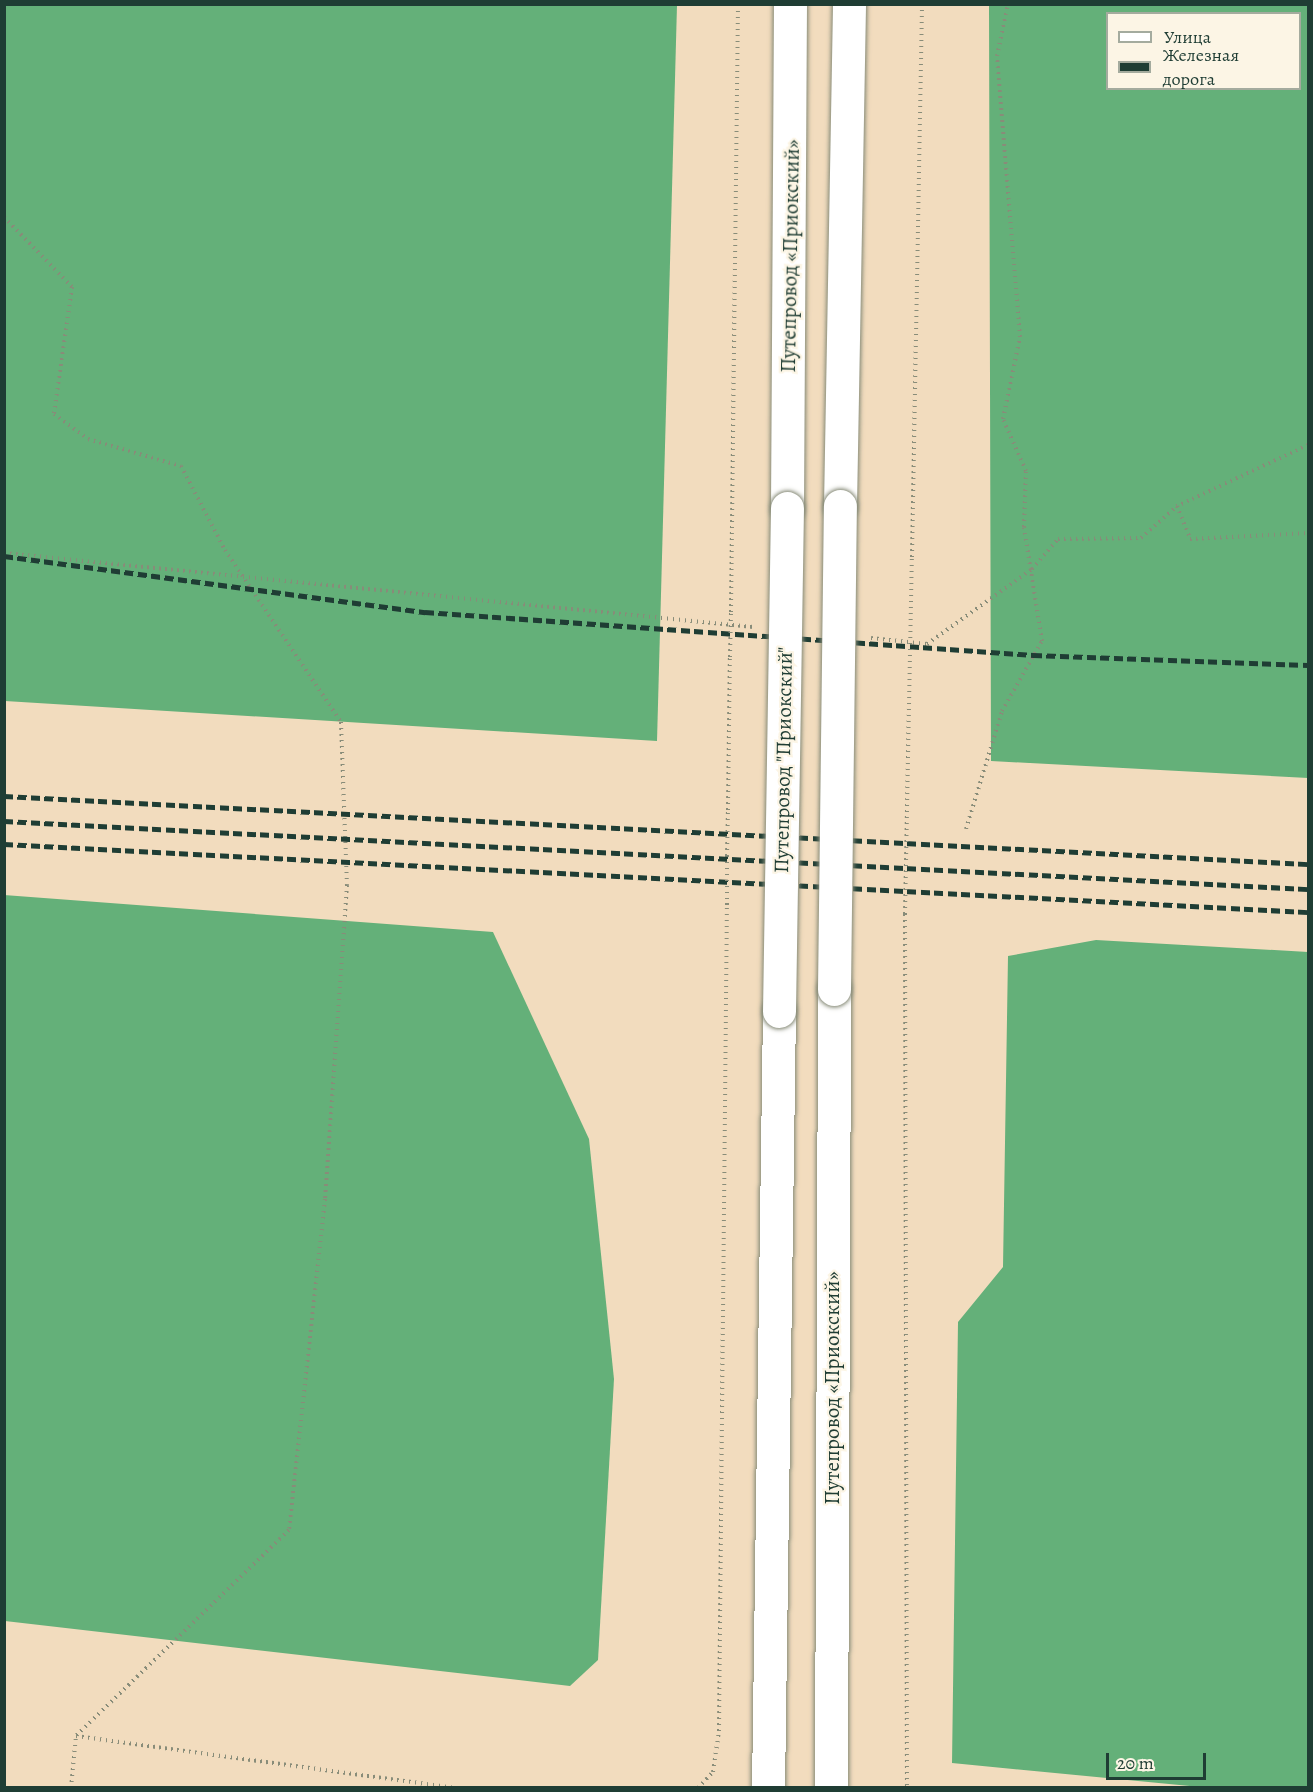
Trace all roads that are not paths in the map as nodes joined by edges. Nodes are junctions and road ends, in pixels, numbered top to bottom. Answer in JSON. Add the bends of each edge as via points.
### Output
{"nodes":[{"id":1,"x":790,"y":4,"type":"edge"},
{"id":2,"x":849,"y":4,"type":"edge"},
{"id":3,"x":787,"y":508,"type":"joint"},
{"id":4,"x":768,"y":1788,"type":"edge"},
{"id":5,"x":831,"y":1788,"type":"edge"}],
"edges":[{"from":1,"to":3,"type":"main road","name":"Путепровод «Приокский»"},
{"from":2,"to":5,"type":"main road","name":"Путепровод «Приокский»","bridge":true,"via":[[834,989]]},
{"from":3,"to":4,"type":"main road","name":"Путепровод \"Приокский\"","bridge":true}]}
